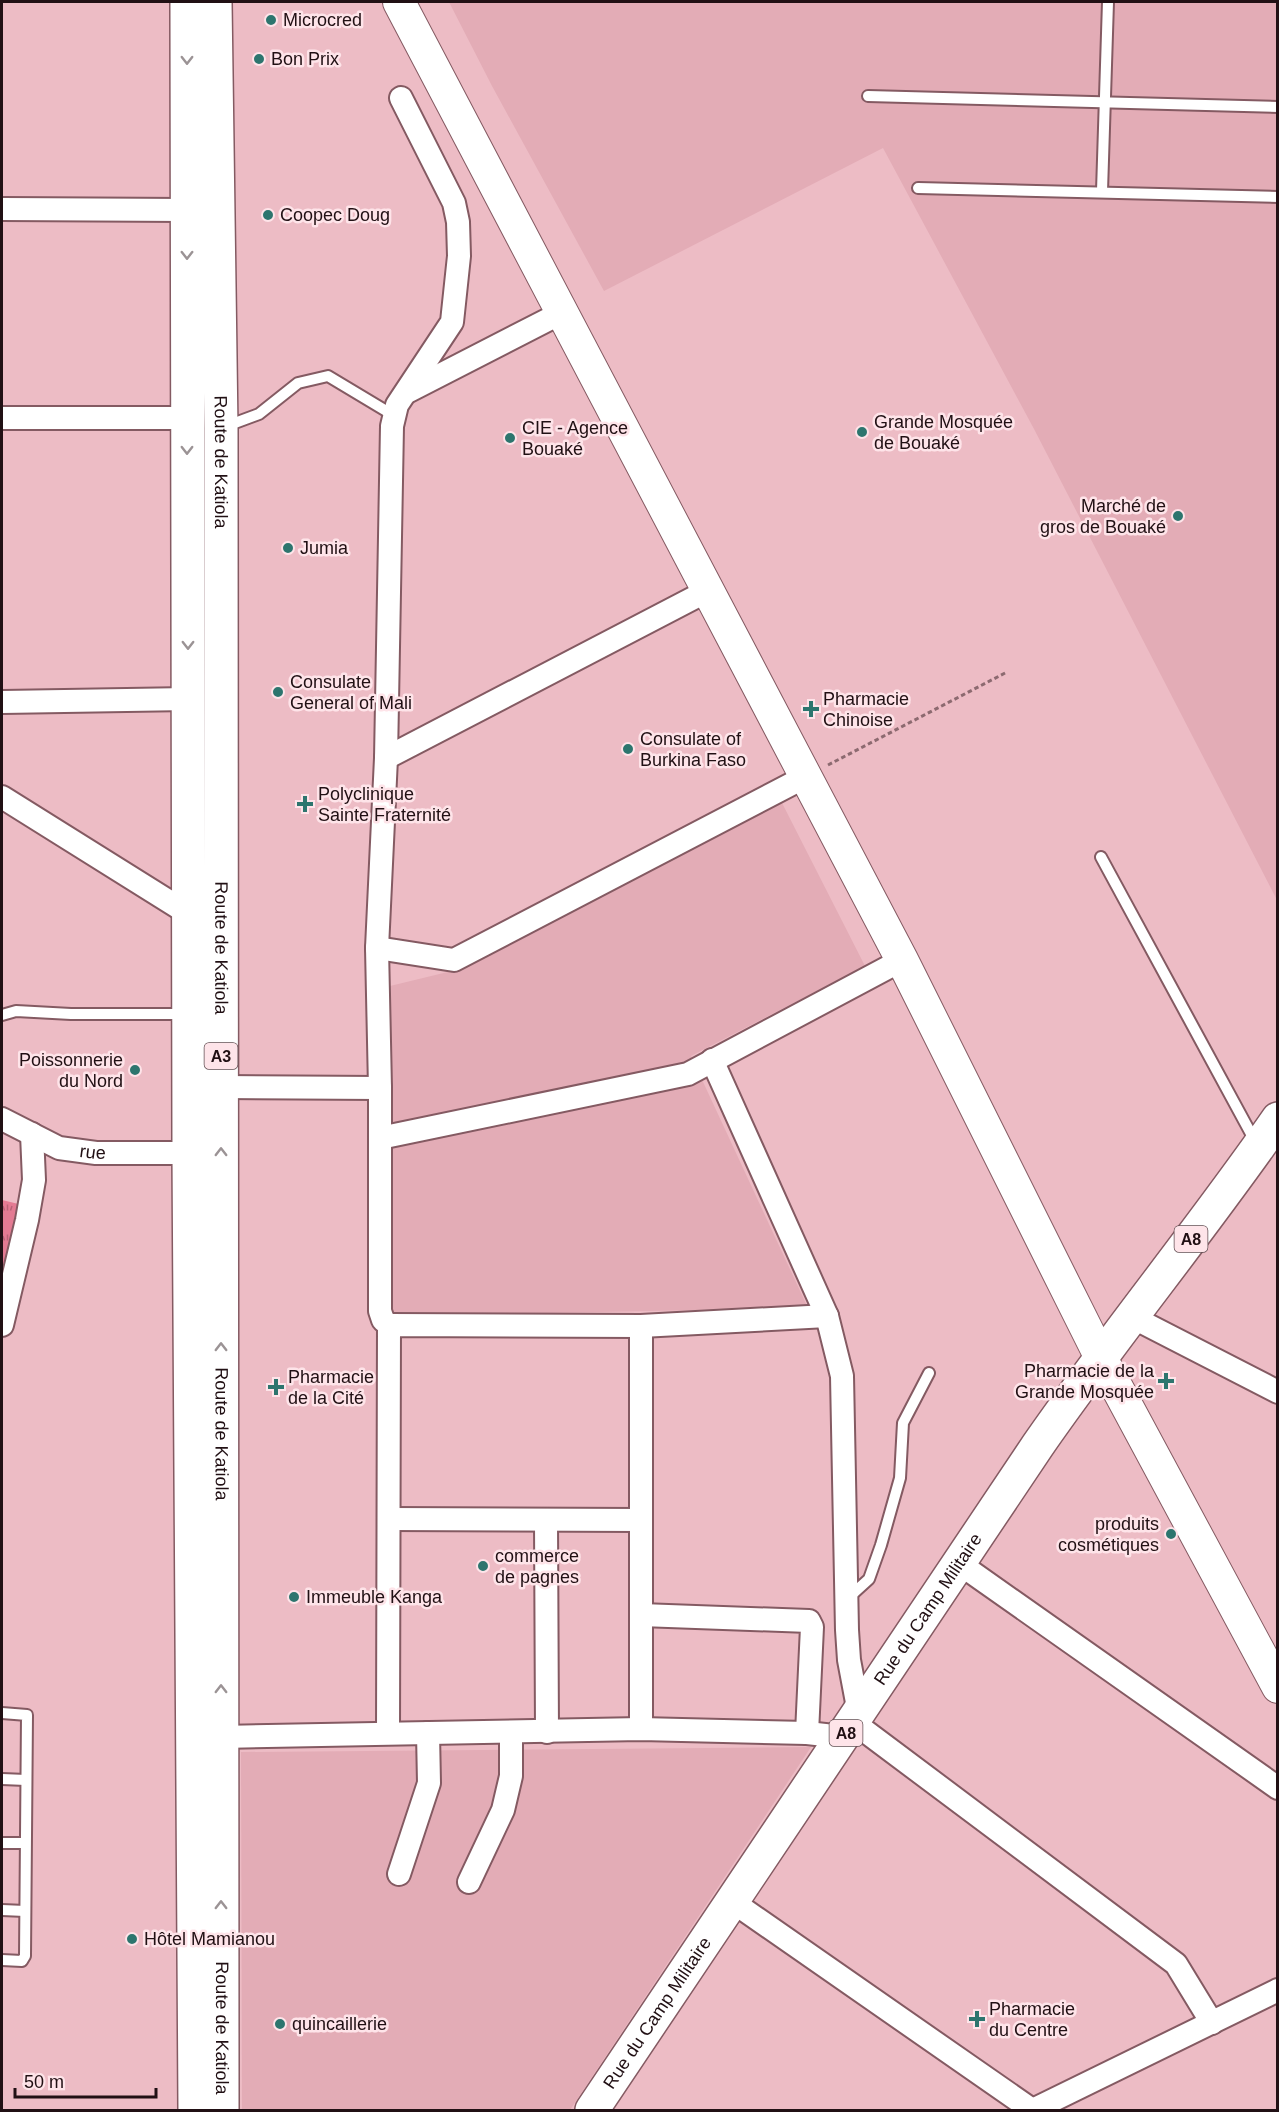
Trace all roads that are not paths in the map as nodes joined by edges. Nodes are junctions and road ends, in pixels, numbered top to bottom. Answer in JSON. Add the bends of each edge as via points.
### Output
{"nodes":[{"id":1,"x":187,"y":2,"type":"edge"},
{"id":2,"x":215,"y":2,"type":"edge"},
{"id":3,"x":399,"y":2,"type":"edge"},
{"id":4,"x":1108,"y":2,"type":"edge"},
{"id":5,"x":868,"y":96,"type":"dead end"},
{"id":6,"x":401,"y":98,"type":"dead end"},
{"id":7,"x":1105,"y":101,"type":"junction"},
{"id":8,"x":1278,"y":107,"type":"edge"},
{"id":9,"x":918,"y":188,"type":"dead end"},
{"id":10,"x":1102,"y":191,"type":"junction"},
{"id":11,"x":1278,"y":197,"type":"edge"},
{"id":12,"x":2,"y":209,"type":"edge"},
{"id":13,"x":186,"y":210,"type":"junction"},
{"id":14,"x":561,"y":313,"type":"junction"},
{"id":15,"x":405,"y":393,"type":"junction"},
{"id":16,"x":393,"y":415,"type":"junction"},
{"id":17,"x":2,"y":418,"type":"edge"},
{"id":18,"x":187,"y":418,"type":"junction"},
{"id":19,"x":221,"y":428,"type":"junction"},
{"id":20,"x":707,"y":591,"type":"junction"},
{"id":21,"x":189,"y":699,"type":"junction"},
{"id":22,"x":2,"y":702,"type":"edge"},
{"id":23,"x":386,"y":758,"type":"junction"},
{"id":24,"x":805,"y":777,"type":"junction"},
{"id":25,"x":2,"y":797,"type":"edge"},
{"id":26,"x":1101,"y":856,"type":"dead end"},
{"id":27,"x":189,"y":914,"type":"junction"},
{"id":28,"x":377,"y":948,"type":"junction"},
{"id":29,"x":902,"y":960,"type":"junction"},
{"id":30,"x":189,"y":1014,"type":"junction"},
{"id":31,"x":2,"y":1015,"type":"edge"},
{"id":32,"x":712,"y":1060,"type":"junction"},
{"id":33,"x":221,"y":1087,"type":"junction"},
{"id":34,"x":380,"y":1088,"type":"junction"},
{"id":35,"x":2,"y":1119,"type":"edge"},
{"id":36,"x":1278,"y":1119,"type":"edge"},
{"id":37,"x":32,"y":1134,"type":"junction"},
{"id":38,"x":380,"y":1138,"type":"junction"},
{"id":39,"x":1258,"y":1147,"type":"junction"},
{"id":40,"x":189,"y":1154,"type":"junction"},
{"id":41,"x":827,"y":1316,"type":"junction"},
{"id":42,"x":1132,"y":1317,"type":"junction"},
{"id":43,"x":2,"y":1325,"type":"edge"},
{"id":44,"x":388,"y":1325,"type":"junction"},
{"id":45,"x":641,"y":1326,"type":"junction"},
{"id":46,"x":1100,"y":1356,"type":"junction"},
{"id":47,"x":929,"y":1373,"type":"dead end"},
{"id":48,"x":1278,"y":1392,"type":"edge"},
{"id":49,"x":388,"y":1519,"type":"junction"},
{"id":50,"x":546,"y":1520,"type":"junction"},
{"id":51,"x":641,"y":1520,"type":"junction"},
{"id":52,"x":960,"y":1564,"type":"junction"},
{"id":53,"x":847,"y":1599,"type":"junction"},
{"id":54,"x":641,"y":1616,"type":"junction"},
{"id":55,"x":1278,"y":1688,"type":"edge"},
{"id":56,"x":2,"y":1713,"type":"edge"},
{"id":57,"x":852,"y":1724,"type":"junction"},
{"id":58,"x":641,"y":1729,"type":"junction"},
{"id":59,"x":511,"y":1732,"type":"junction"},
{"id":60,"x":547,"y":1732,"type":"junction"},
{"id":61,"x":388,"y":1733,"type":"junction"},
{"id":62,"x":428,"y":1733,"type":"junction"},
{"id":63,"x":807,"y":1733,"type":"junction"},
{"id":64,"x":221,"y":1737,"type":"junction"},
{"id":65,"x":2,"y":1779,"type":"edge"},
{"id":66,"x":26,"y":1780,"type":"junction"},
{"id":67,"x":1278,"y":1788,"type":"edge"},
{"id":68,"x":2,"y":1843,"type":"edge"},
{"id":69,"x":26,"y":1843,"type":"junction"},
{"id":70,"x":399,"y":1874,"type":"dead end"},
{"id":71,"x":469,"y":1882,"type":"dead end"},
{"id":72,"x":733,"y":1902,"type":"junction"},
{"id":73,"x":2,"y":1910,"type":"edge"},
{"id":74,"x":25,"y":1911,"type":"junction"},
{"id":75,"x":2,"y":1960,"type":"edge"},
{"id":76,"x":1278,"y":1990,"type":"edge"},
{"id":77,"x":1212,"y":2023,"type":"junction"},
{"id":78,"x":195,"y":2110,"type":"edge"},
{"id":79,"x":222,"y":2110,"type":"edge"},
{"id":80,"x":592,"y":2110,"type":"edge"},
{"id":81,"x":1033,"y":2110,"type":"edge"}],
"edges":[{"from":1,"to":13,"type":"main road","name":"Route de Katiola","number":"A3","one_way":true},
{"from":2,"to":19,"type":"main road","name":"Route de Katiola","number":"A3"},
{"from":3,"to":14,"type":"main road"},
{"from":4,"to":7,"type":"lane"},
{"from":5,"to":7,"type":"lane"},
{"from":6,"to":15,"type":"street","via":[[453,202],[459,256],[452,322]]},
{"from":7,"to":8,"type":"lane"},
{"from":7,"to":10,"type":"lane"},
{"from":9,"to":10,"type":"lane"},
{"from":10,"to":11,"type":"lane"},
{"from":12,"to":13,"type":"street"},
{"from":13,"to":18,"type":"main road","name":"Route de Katiola","number":"A3","one_way":true},
{"from":14,"to":15,"type":"street"},
{"from":14,"to":20,"type":"main road"},
{"from":15,"to":16,"type":"street"},
{"from":16,"to":19,"type":"lane","via":[[328,376],[297,383],[260,414]]},
{"from":16,"to":23,"type":"street"},
{"from":17,"to":18,"type":"street"},
{"from":18,"to":21,"type":"main road","name":"Route de Katiola","number":"A3","one_way":true},
{"from":19,"to":33,"type":"main road","name":"Route de Katiola","number":"A3"},
{"from":20,"to":23,"type":"street"},
{"from":20,"to":24,"type":"main road"},
{"from":21,"to":22,"type":"street"},
{"from":21,"to":27,"type":"main road","name":"Route de Katiola","number":"A3"},
{"from":23,"to":28,"type":"street"},
{"from":24,"to":28,"type":"street","via":[[454,960]]},
{"from":24,"to":29,"type":"main road"},
{"from":25,"to":27,"type":"street"},
{"from":26,"to":39,"type":"lane"},
{"from":27,"to":30,"type":"main road","name":"Route de Katiola","number":"A3"},
{"from":28,"to":34,"type":"street"},
{"from":29,"to":32,"type":"street"},
{"from":29,"to":46,"type":"main road"},
{"from":30,"to":31,"type":"lane","via":[[16,1011]]},
{"from":30,"to":40,"type":"main road","name":"Route de Katiola","number":"A3"},
{"from":32,"to":38,"type":"street","via":[[688,1074]]},
{"from":32,"to":41,"type":"street"},
{"from":33,"to":34,"type":"street"},
{"from":64,"to":33,"type":"main road","name":"Route de Katiola","number":"A3","one_way":true},
{"from":34,"to":38,"type":"street"},
{"from":35,"to":37,"type":"street","name":"rue"},
{"from":36,"to":39,"type":"main road","name":"Rue du Camp Militaire","number":"A8"},
{"from":37,"to":40,"type":"street","name":"rue","via":[[58,1148],[96,1154]]},
{"from":37,"to":43,"type":"street","via":[[32,1190]]},
{"from":38,"to":44,"type":"street","via":[[380,1311]]},
{"from":39,"to":42,"type":"main road","name":"Rue du Camp Militaire","number":"A8"},
{"from":40,"to":78,"type":"main road","name":"Route de Katiola","number":"A3"},
{"from":41,"to":45,"type":"street"},
{"from":41,"to":53,"type":"street","via":[[842,1376]]},
{"from":42,"to":46,"type":"main road","name":"Rue du Camp Militaire","number":"A8"},
{"from":42,"to":48,"type":"street"},
{"from":44,"to":45,"type":"street"},
{"from":44,"to":49,"type":"street"},
{"from":45,"to":51,"type":"street"},
{"from":46,"to":52,"type":"main road","name":"Rue du Camp Militaire","number":"A8"},
{"from":46,"to":55,"type":"main road"},
{"from":47,"to":53,"type":"lane","via":[[903,1423],[900,1478],[875,1562],[868,1579]]},
{"from":49,"to":50,"type":"street"},
{"from":49,"to":61,"type":"street"},
{"from":50,"to":51,"type":"street"},
{"from":50,"to":60,"type":"street"},
{"from":51,"to":54,"type":"street"},
{"from":52,"to":57,"type":"main road","name":"Rue du Camp Militaire","number":"A8"},
{"from":52,"to":67,"type":"street"},
{"from":53,"to":57,"type":"street"},
{"from":54,"to":58,"type":"street"},
{"from":54,"to":63,"type":"street","via":[[809,1621],[812,1627]]},
{"from":56,"to":66,"type":"lane","via":[[27,1715]]},
{"from":57,"to":63,"type":"street"},
{"from":57,"to":72,"type":"main road","name":"Rue du Camp Militaire","number":"A8"},
{"from":57,"to":77,"type":"street","via":[[1176,1964]]},
{"from":58,"to":60,"type":"street"},
{"from":58,"to":63,"type":"street"},
{"from":59,"to":60,"type":"street"},
{"from":59,"to":62,"type":"street"},
{"from":59,"to":71,"type":"street","via":[[511,1776],[503,1810]]},
{"from":61,"to":62,"type":"street"},
{"from":61,"to":64,"type":"street"},
{"from":62,"to":70,"type":"street","via":[[429,1783]]},
{"from":79,"to":64,"type":"main road","name":"Route de Katiola","number":"A3","one_way":true},
{"from":65,"to":66,"type":"lane"},
{"from":66,"to":69,"type":"lane"},
{"from":68,"to":69,"type":"lane"},
{"from":69,"to":74,"type":"lane"},
{"from":72,"to":80,"type":"main road","name":"Rue du Camp Militaire","number":"A8"},
{"from":72,"to":81,"type":"street"},
{"from":73,"to":74,"type":"lane"},
{"from":74,"to":75,"type":"lane","via":[[24,1959]]},
{"from":76,"to":77,"type":"street"},
{"from":77,"to":81,"type":"street"}]}
